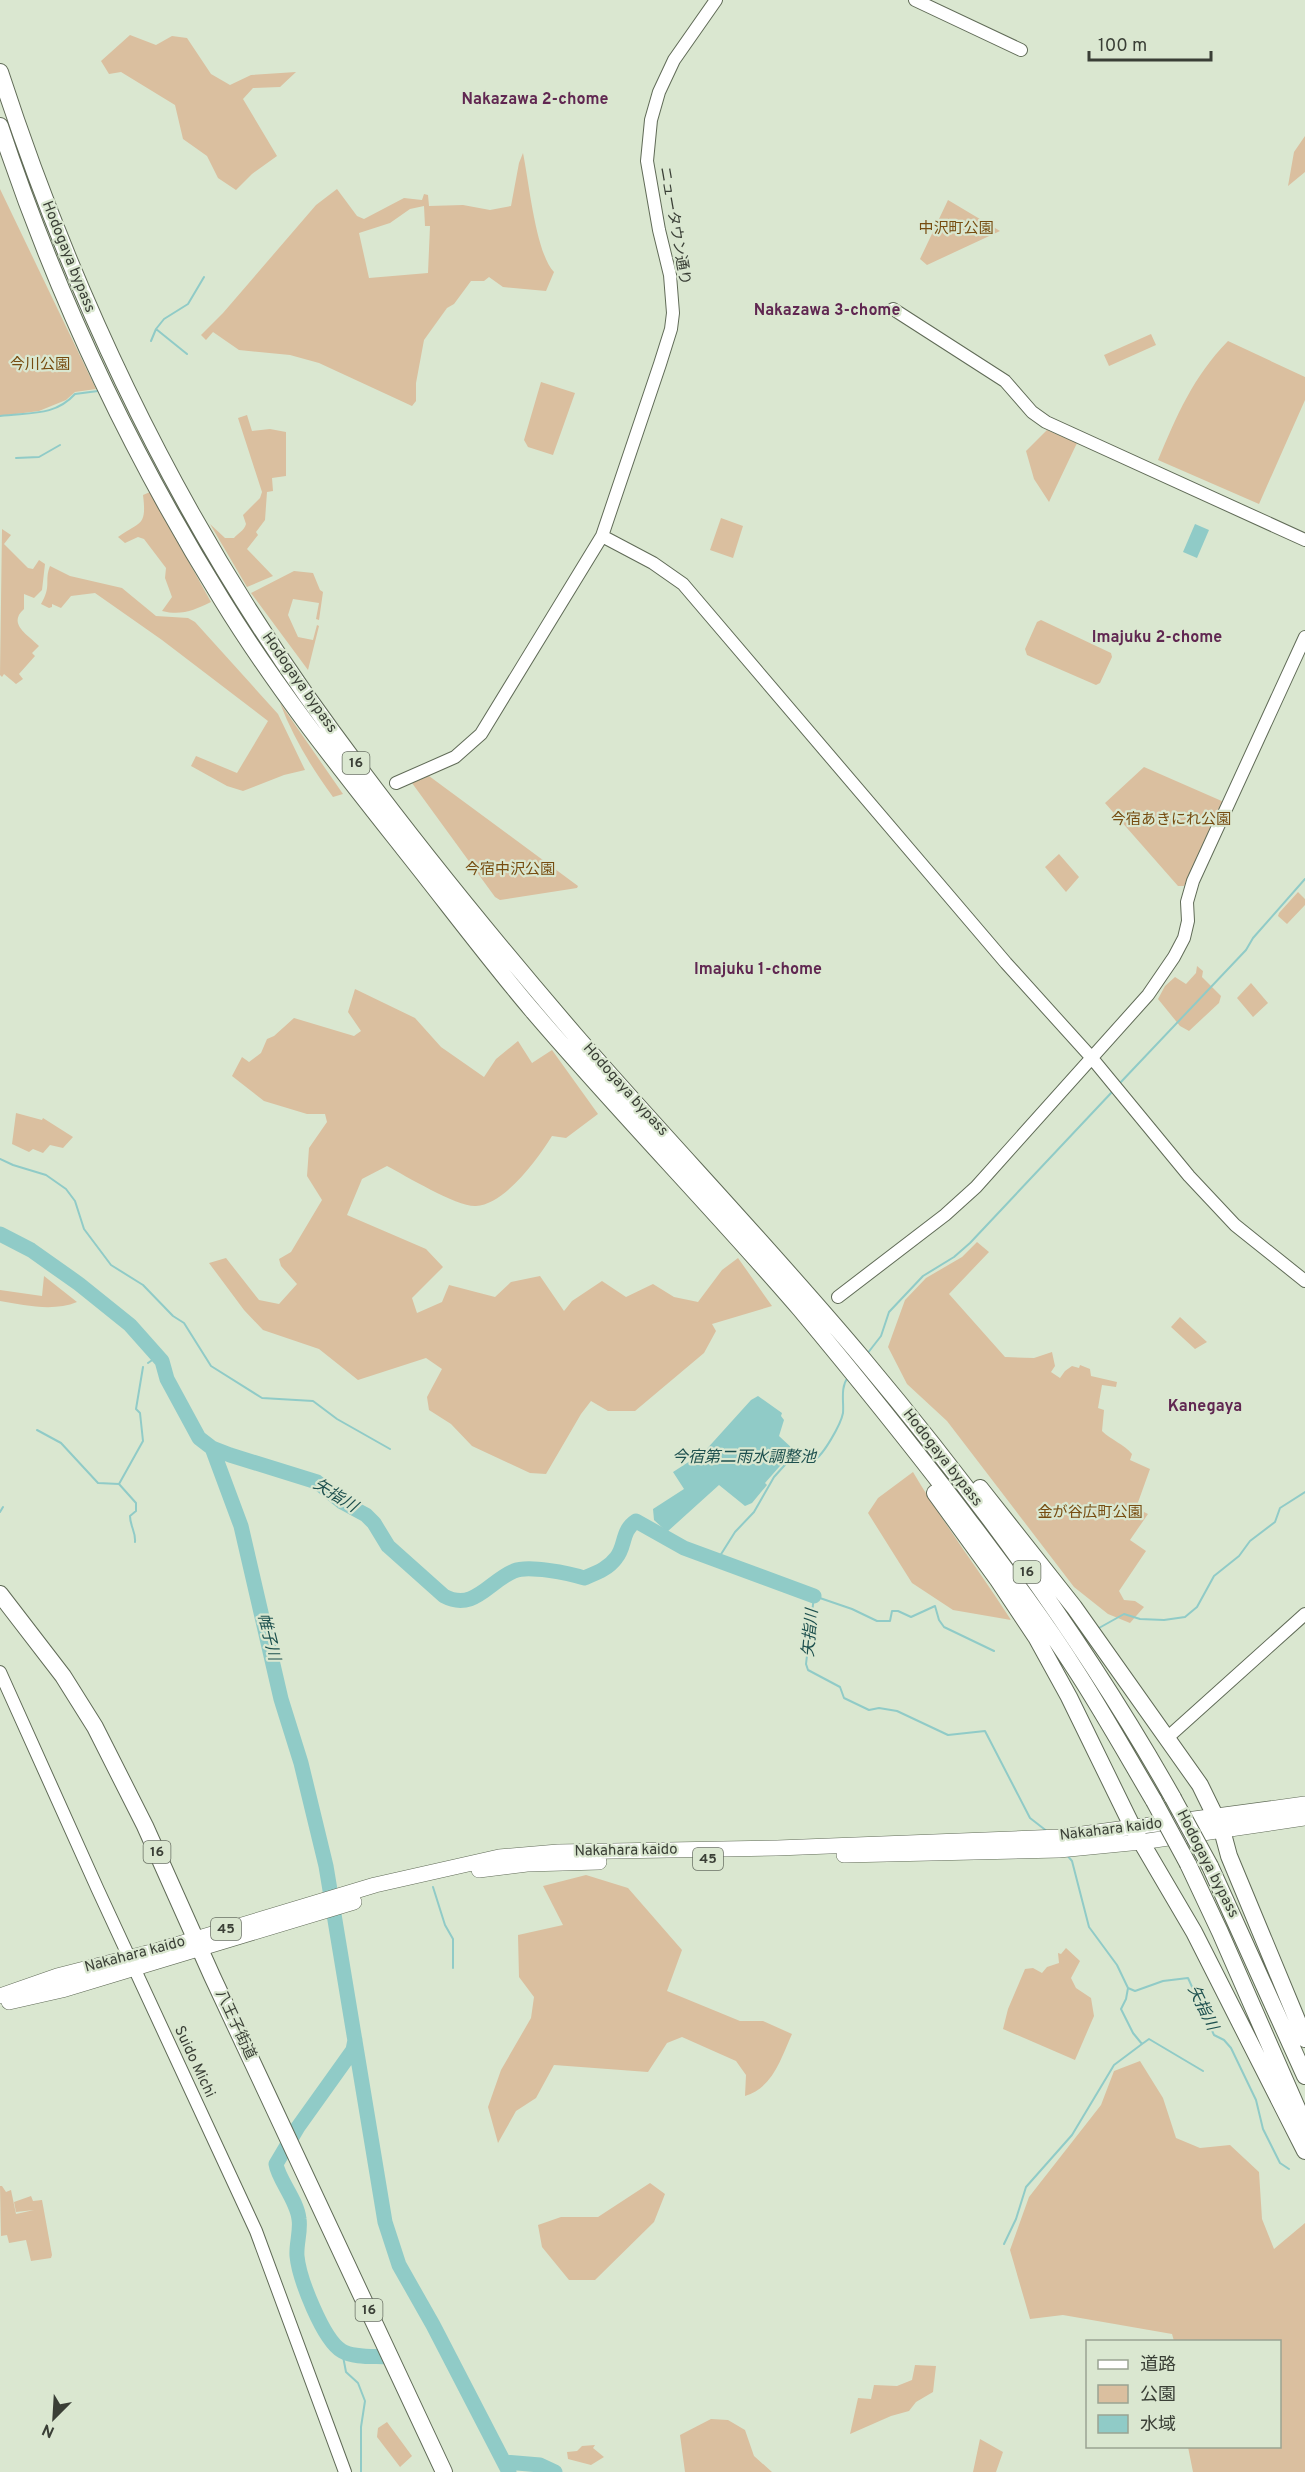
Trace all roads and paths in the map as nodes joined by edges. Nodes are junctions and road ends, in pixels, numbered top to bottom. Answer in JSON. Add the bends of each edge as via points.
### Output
{"nodes":[{"id":1,"x":716,"y":0,"type":"edge"},
{"id":2,"x":915,"y":0,"type":"edge"},
{"id":3,"x":1021,"y":50,"type":"dead end"},
{"id":4,"x":0,"y":72,"type":"edge"},
{"id":5,"x":0,"y":126,"type":"edge"},
{"id":6,"x":893,"y":309,"type":"dead end"},
{"id":7,"x":602,"y":536,"type":"junction"},
{"id":8,"x":1305,"y":540,"type":"edge"},
{"id":9,"x":1305,"y":637,"type":"edge"},
{"id":10,"x":396,"y":783,"type":"dead end"},
{"id":11,"x":1092,"y":1058,"type":"junction"},
{"id":12,"x":1305,"y":1281,"type":"edge"},
{"id":13,"x":837,"y":1297,"type":"dead end"},
{"id":14,"x":863,"y":1358,"type":"junction"},
{"id":15,"x":877,"y":1402,"type":"junction"},
{"id":16,"x":0,"y":1594,"type":"edge"},
{"id":17,"x":1305,"y":1614,"type":"edge"},
{"id":18,"x":0,"y":1672,"type":"edge"},
{"id":19,"x":1167,"y":1738,"type":"junction"},
{"id":20,"x":1305,"y":1804,"type":"edge"},
{"id":21,"x":1305,"y":1818,"type":"edge"},
{"id":22,"x":1219,"y":1823,"type":"junction"},
{"id":23,"x":1137,"y":1835,"type":"junction"},
{"id":24,"x":198,"y":1943,"type":"junction"},
{"id":25,"x":133,"y":1963,"type":"junction"},
{"id":26,"x":0,"y":1996,"type":"edge"},
{"id":27,"x":0,"y":2005,"type":"edge"},
{"id":28,"x":1305,"y":2039,"type":"edge"},
{"id":29,"x":1305,"y":2076,"type":"edge"},
{"id":30,"x":1305,"y":2126,"type":"edge"},
{"id":31,"x":1305,"y":2151,"type":"edge"},
{"id":32,"x":345,"y":2472,"type":"edge"},
{"id":33,"x":444,"y":2472,"type":"edge"}],
"edges":[{"from":1,"to":7,"type":"street","name":"ニュータウン通り","via":[[674,60],[651,120],[647,161],[670,275],[672,321]]},
{"from":2,"to":3,"type":"street"},
{"from":4,"to":14,"type":"highway","name":"Hodogaya bypass","number":"16","via":[[27,155],[102,339],[189,509],[273,646],[374,787],[577,1037]]},
{"from":5,"to":15,"type":"highway","name":"Hodogaya bypass","number":"16","via":[[70,312],[112,399],[189,546],[284,694],[530,1008],[753,1256]]},
{"from":6,"to":8,"type":"street","via":[[1005,381],[1046,423]]},
{"from":7,"to":10,"type":"street","name":"ニュータウン通り","via":[[481,734],[455,757]]},
{"from":7,"to":11,"type":"street","via":[[683,584],[1006,963]]},
{"from":9,"to":11,"type":"street","via":[[1193,881],[1184,938],[1148,995]]},
{"from":11,"to":12,"type":"street","via":[[1235,1225]]},
{"from":11,"to":13,"type":"street","via":[[976,1187]]},
{"from":14,"to":19,"type":"highway","via":[[943,1443],[1009,1524]]},
{"from":14,"to":29,"type":"highway","name":"Hodogaya bypass","number":"16","bridge":true,"via":[[997,1529],[1088,1659],[1210,1866]]},
{"from":15,"to":23,"type":"highway","via":[[953,1521],[1036,1637]]},
{"from":15,"to":30,"type":"highway","name":"Hodogaya bypass","number":"16","bridge":true,"via":[[1036,1611],[1104,1715],[1188,1864]]},
{"from":16,"to":24,"type":"highway","name":"八王子街道","number":"16","via":[[63,1676],[95,1727]]},
{"from":17,"to":19,"type":"street"},
{"from":18,"to":25,"type":"street","name":"Suido Michi"},
{"from":19,"to":22,"type":"highway","via":[[1200,1785]]},
{"from":20,"to":22,"type":"main road","name":"Nakahara kaido","number":"45"},
{"from":21,"to":22,"type":"main road","name":"Nakahara kaido","number":"45"},
{"from":22,"to":23,"type":"main road","name":"Nakahara kaido","number":"45"},
{"from":22,"to":28,"type":"highway"},
{"from":23,"to":24,"type":"main road","name":"Nakahara kaido","number":"45","via":[[1035,1852],[527,1864],[478,1870],[341,1900]]},
{"from":23,"to":31,"type":"highway","via":[[1194,1932]]},
{"from":24,"to":25,"type":"main road","name":"Nakahara kaido","number":"45"},
{"from":24,"to":33,"type":"highway","name":"八王子街道","number":"16"},
{"from":25,"to":26,"type":"main road","name":"Nakahara kaido","number":"45","via":[[57,1976]]},
{"from":25,"to":27,"type":"main road","name":"Nakahara kaido","number":"45"},
{"from":25,"to":32,"type":"street","name":"Suido Michi","via":[[256,2231]]}]}
